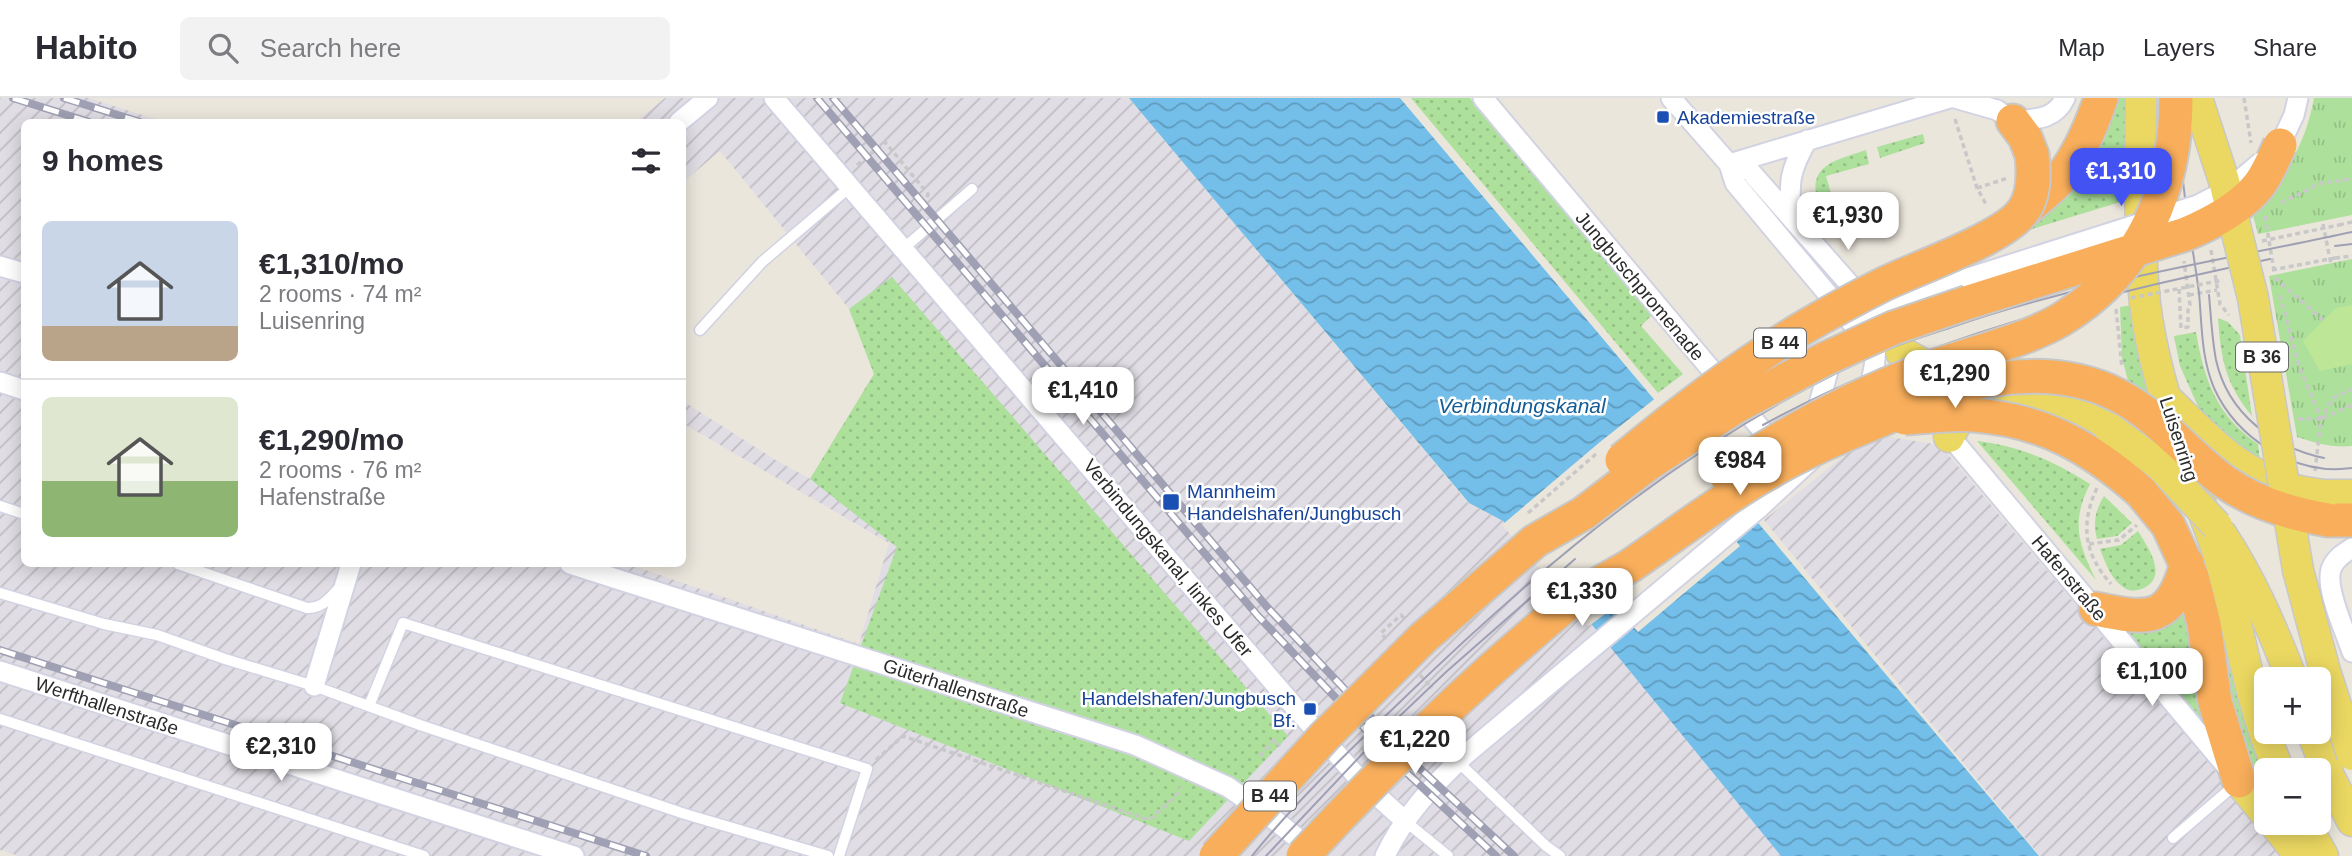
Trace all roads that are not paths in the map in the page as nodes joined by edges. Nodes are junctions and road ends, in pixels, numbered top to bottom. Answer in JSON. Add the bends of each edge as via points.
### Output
{"nodes":[{"id":1,"x":708,"y":98,"type":"edge"},
{"id":2,"x":774,"y":98,"type":"edge"},
{"id":3,"x":1483,"y":98,"type":"edge"},
{"id":4,"x":1671,"y":98,"type":"edge"},
{"id":5,"x":2065,"y":98,"type":"edge"},
{"id":6,"x":2101,"y":98,"type":"edge"},
{"id":7,"x":2141,"y":98,"type":"edge"},
{"id":8,"x":2176,"y":98,"type":"edge"},
{"id":9,"x":2197,"y":98,"type":"edge"},
{"id":10,"x":2298,"y":98,"type":"edge"},
{"id":11,"x":1953,"y":104,"type":"edge"},
{"id":12,"x":683,"y":119,"type":"edge"},
{"id":13,"x":2013,"y":121,"type":"junction"},
{"id":14,"x":1807,"y":140,"type":"junction"},
{"id":15,"x":2272,"y":145,"type":"junction"},
{"id":16,"x":1729,"y":164,"type":"junction"},
{"id":17,"x":849,"y":187,"type":"junction"},
{"id":18,"x":972,"y":189,"type":"dead end"},
{"id":19,"x":2023,"y":212,"type":"junction"},
{"id":20,"x":1791,"y":217,"type":"junction"},
{"id":21,"x":905,"y":248,"type":"junction"},
{"id":22,"x":0,"y":267,"type":"edge"},
{"id":23,"x":21,"y":272,"type":"edge"},
{"id":24,"x":1874,"y":312,"type":"junction"},
{"id":25,"x":1856,"y":327,"type":"junction"},
{"id":26,"x":700,"y":330,"type":"dead end"},
{"id":27,"x":1889,"y":352,"type":"junction"},
{"id":28,"x":0,"y":382,"type":"edge"},
{"id":29,"x":21,"y":389,"type":"edge"},
{"id":30,"x":1996,"y":392,"type":"junction"},
{"id":31,"x":2165,"y":397,"type":"junction"},
{"id":32,"x":1921,"y":402,"type":"junction"},
{"id":33,"x":1863,"y":407,"type":"junction"},
{"id":34,"x":1949,"y":437,"type":"junction"},
{"id":35,"x":1799,"y":472,"type":"junction"},
{"id":36,"x":2331,"y":504,"type":"edge"},
{"id":37,"x":0,"y":506,"type":"edge"},
{"id":38,"x":21,"y":513,"type":"edge"},
{"id":39,"x":1535,"y":541,"type":"junction"},
{"id":40,"x":2352,"y":548,"type":"edge"},
{"id":41,"x":2187,"y":563,"type":"junction"},
{"id":42,"x":187,"y":567,"type":"edge"},
{"id":43,"x":579,"y":567,"type":"edge"},
{"id":44,"x":349,"y":571,"type":"edge"},
{"id":45,"x":0,"y":593,"type":"edge"},
{"id":46,"x":2106,"y":600,"type":"junction"},
{"id":47,"x":1585,"y":605,"type":"junction"},
{"id":48,"x":2352,"y":652,"type":"edge"},
{"id":49,"x":2287,"y":667,"type":"edge"},
{"id":50,"x":0,"y":671,"type":"edge"},
{"id":51,"x":314,"y":686,"type":"junction"},
{"id":52,"x":369,"y":706,"type":"junction"},
{"id":53,"x":0,"y":719,"type":"edge"},
{"id":54,"x":2317,"y":744,"type":"edge"},
{"id":55,"x":2352,"y":755,"type":"edge"},
{"id":56,"x":2273,"y":758,"type":"edge"},
{"id":57,"x":1458,"y":762,"type":"junction"},
{"id":58,"x":2239,"y":781,"type":"junction"},
{"id":59,"x":2254,"y":799,"type":"edge"},
{"id":60,"x":2351,"y":820,"type":"edge"},
{"id":61,"x":1405,"y":821,"type":"junction"},
{"id":62,"x":2283,"y":835,"type":"edge"},
{"id":63,"x":2311,"y":835,"type":"edge"},
{"id":64,"x":2174,"y":838,"type":"dead end"},
{"id":65,"x":424,"y":856,"type":"edge"},
{"id":66,"x":574,"y":856,"type":"edge"},
{"id":67,"x":828,"y":856,"type":"edge"},
{"id":68,"x":839,"y":856,"type":"edge"},
{"id":69,"x":1216,"y":856,"type":"edge"},
{"id":70,"x":1303,"y":856,"type":"edge"},
{"id":71,"x":1319,"y":856,"type":"edge"},
{"id":72,"x":1385,"y":856,"type":"edge"},
{"id":73,"x":1448,"y":856,"type":"edge"},
{"id":74,"x":1560,"y":856,"type":"edge"},
{"id":75,"x":2300,"y":856,"type":"edge"},
{"id":76,"x":2322,"y":856,"type":"edge"}],
"edges":[{"from":1,"to":12,"type":"street"},
{"from":2,"to":17,"type":"street","name":"Verbindungskanal, linkes Ufer"},
{"from":3,"to":35,"type":"street","name":"Jungbuschpromenade"},
{"from":4,"to":16,"type":"street","name":"Hafenstraße"},
{"from":5,"to":13,"type":"street","via":[[2047,118]]},
{"from":6,"to":19,"type":"highway","number":"B 44","via":[[2073,160],[2058,181]]},
{"from":7,"to":31,"type":"main road","name":"Luisenring","via":[[2141,255],[2148,318]]},
{"from":8,"to":47,"type":"highway","bridge":true,"via":[[2171,165],[2157,211],[2130,258],[2100,292],[2061,320],[1918,372],[1847,403],[1762,450],[1683,502],[1619,552]]},
{"from":9,"to":55,"type":"main road","number":"B 36","bridge":true,"via":[[2224,181],[2252,299],[2298,570]]},
{"from":10,"to":15,"type":"street","via":[[2294,115]]},
{"from":11,"to":13,"type":"street","via":[[1997,110]]},
{"from":11,"to":14,"type":"street"},
{"from":13,"to":19,"type":"highway","bridge":true,"via":[[2025,137],[2034,173]]},
{"from":14,"to":16,"type":"street"},
{"from":14,"to":20,"type":"street","via":[[1789,180]]},
{"from":15,"to":24,"type":"street","bridge":true,"via":[[2247,175],[2198,205],[2001,266]]},
{"from":15,"to":39,"type":"highway","bridge":true,"via":[[2259,185],[2211,223],[1893,328],[1825,359],[1735,407],[1584,513]]},
{"from":16,"to":20,"type":"street","name":"Hafenstraße","via":[[1750,171]]},
{"from":16,"to":25,"type":"street","name":"Hafenstraße","via":[[1735,183]]},
{"from":17,"to":21,"type":"street","name":"Verbindungskanal, linkes Ufer"},
{"from":17,"to":26,"type":"lane","via":[[762,262]]},
{"from":18,"to":21,"type":"lane"},
{"from":19,"to":39,"type":"highway","number":"B 44","bridge":true,"via":[[1977,243],[1811,324],[1733,373],[1650,436]]},
{"from":20,"to":24,"type":"street","name":"Hafenstraße"},
{"from":21,"to":61,"type":"street","name":"Verbindungskanal, linkes Ufer","via":[[1292,704],[1362,782]]},
{"from":22,"to":23,"type":"street"},
{"from":24,"to":25,"type":"street"},
{"from":24,"to":27,"type":"street","name":"Hafenstraße"},
{"from":25,"to":27,"type":"street","name":"Hafenstraße"},
{"from":25,"to":35,"type":"street","via":[[1832,354]]},
{"from":27,"to":30,"type":"main road"},
{"from":27,"to":32,"type":"street","name":"Hafenstraße"},
{"from":27,"to":33,"type":"street"},
{"from":28,"to":29,"type":"street"},
{"from":30,"to":34,"type":"main road","via":[[1973,401]]},
{"from":30,"to":49,"type":"main road","bridge":true,"via":[[2080,414],[2109,428],[2160,465],[2217,526],[2243,567]]},
{"from":31,"to":36,"type":"main road","via":[[2241,467]]},
{"from":31,"to":56,"type":"main road","name":"Luisenring","via":[[2220,558],[2251,689]]},
{"from":32,"to":33,"type":"street"},
{"from":32,"to":34,"type":"street","name":"Hafenstraße"},
{"from":33,"to":35,"type":"street"},
{"from":33,"to":36,"type":"highway","bridge":true,"via":[[1978,383],[2074,379],[2118,396],[2152,418],[2247,495],[2275,508]]},
{"from":33,"to":41,"type":"highway","bridge":true,"via":[[2010,420],[2043,429],[2090,451],[2141,492],[2168,525]]},
{"from":33,"to":47,"type":"highway","bridge":true,"via":[[1832,440],[1766,474],[1630,566]]},
{"from":34,"to":46,"type":"street","name":"Hafenstraße"},
{"from":35,"to":57,"type":"street"},
{"from":37,"to":38,"type":"lane"},
{"from":39,"to":69,"type":"highway","number":"B 44","bridge":true,"via":[[1371,689]]},
{"from":40,"to":48,"type":"street","via":[[2340,555],[2329,575]]},
{"from":41,"to":46,"type":"highway","via":[[2175,596],[2159,611],[2132,616]]},
{"from":41,"to":58,"type":"highway","via":[[2202,611],[2215,702]]},
{"from":42,"to":44,"type":"lane","via":[[307,608],[323,604]]},
{"from":43,"to":71,"type":"street","name":"Güterhallenstraße","via":[[1135,745],[1228,787]]},
{"from":44,"to":51,"type":"street"},
{"from":45,"to":51,"type":"lane","via":[[157,635]]},
{"from":46,"to":58,"type":"street","name":"Hafenstraße"},
{"from":47,"to":70,"type":"highway","bridge":true,"via":[[1528,636],[1360,793]]},
{"from":50,"to":66,"type":"street","name":"Werfthallenstraße"},
{"from":51,"to":52,"type":"lane"},
{"from":52,"to":67,"type":"lane","via":[[685,814]]},
{"from":52,"to":68,"type":"lane","via":[[403,623],[867,769]]},
{"from":53,"to":65,"type":"lane"},
{"from":54,"to":60,"type":"main road"},
{"from":57,"to":61,"type":"street"},
{"from":57,"to":74,"type":"lane"},
{"from":58,"to":59,"type":"main road"},
{"from":58,"to":64,"type":"lane"},
{"from":61,"to":72,"type":"street"},
{"from":61,"to":73,"type":"lane"},
{"from":62,"to":75,"type":"main road"},
{"from":63,"to":76,"type":"main road"}]}
